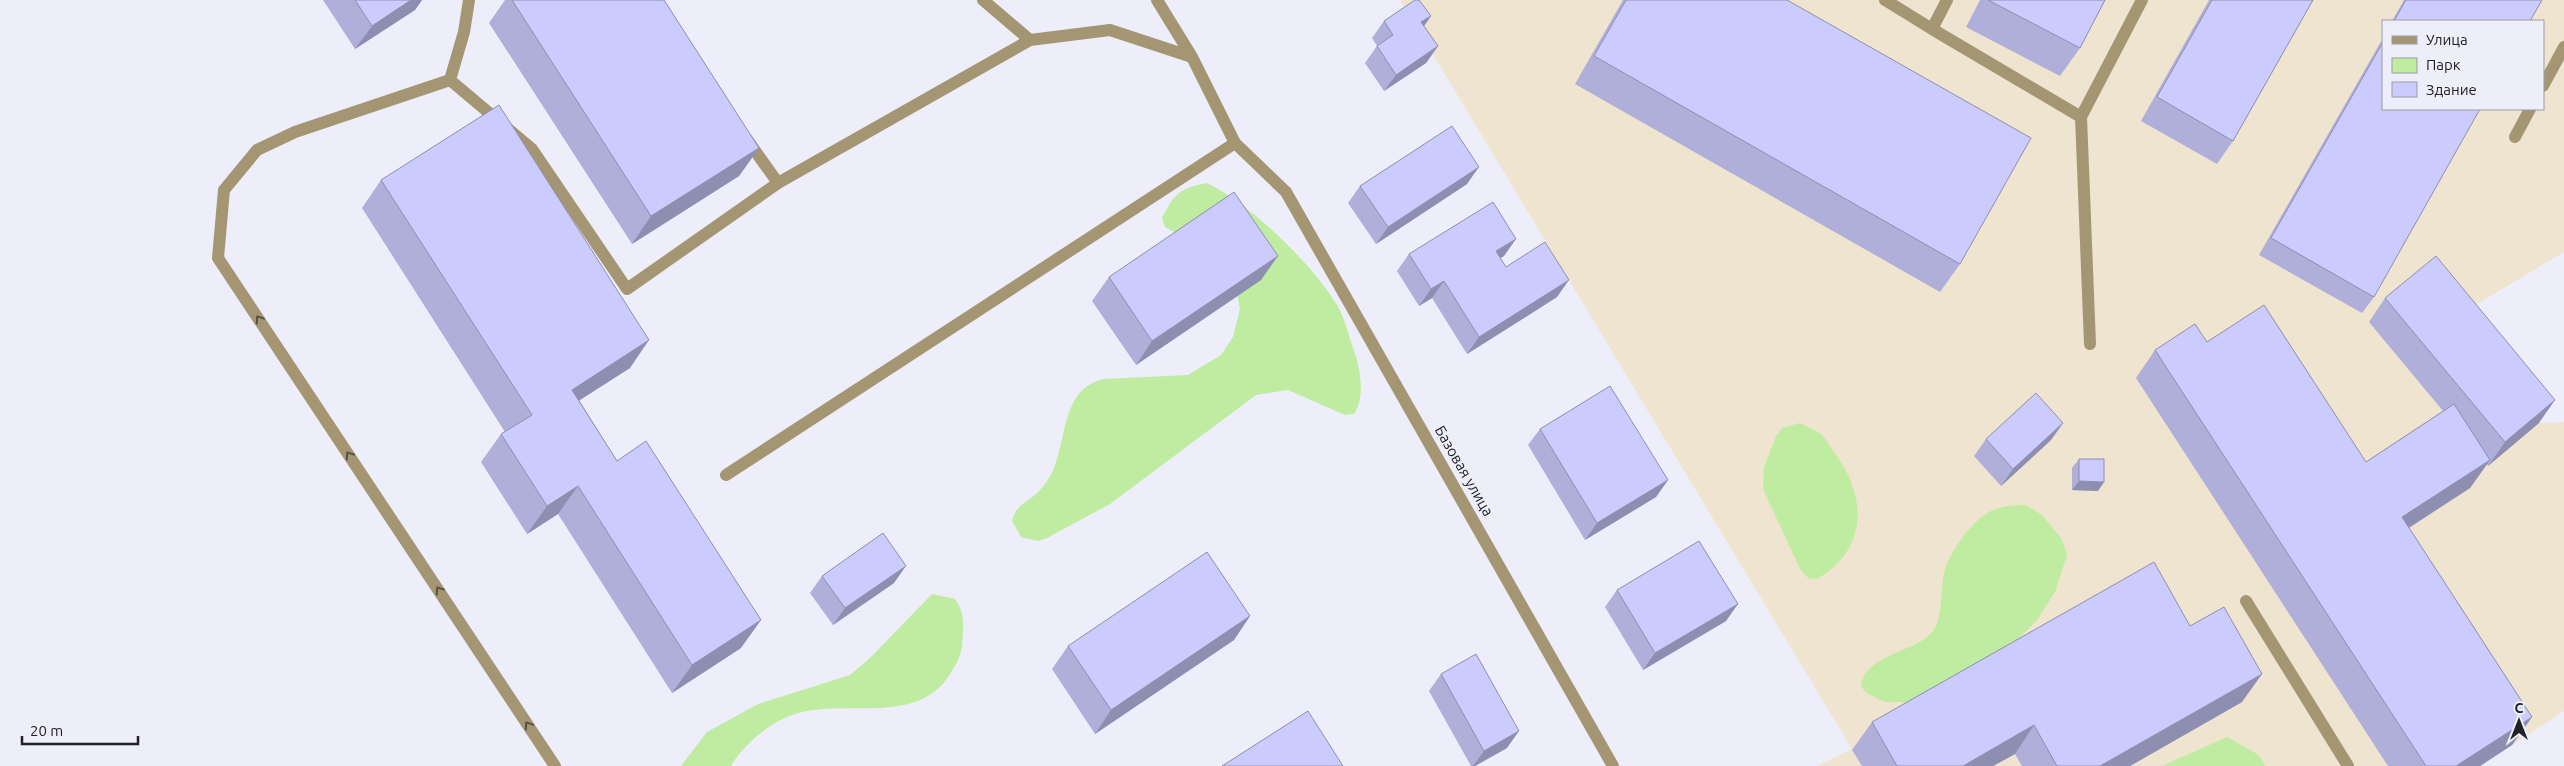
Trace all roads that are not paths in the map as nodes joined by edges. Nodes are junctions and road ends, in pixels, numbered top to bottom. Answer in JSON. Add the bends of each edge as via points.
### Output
{"nodes":[{"id":1,"x":469,"y":0,"type":"edge"},
{"id":2,"x":983,"y":0,"type":"edge"},
{"id":3,"x":1157,"y":0,"type":"edge"},
{"id":4,"x":1885,"y":0,"type":"edge"},
{"id":5,"x":1947,"y":0,"type":"edge"},
{"id":6,"x":2142,"y":0,"type":"edge"},
{"id":7,"x":1932,"y":29,"type":"junction"},
{"id":8,"x":1030,"y":40,"type":"junction"},
{"id":9,"x":2564,"y":48,"type":"edge"},
{"id":10,"x":1192,"y":57,"type":"junction"},
{"id":11,"x":450,"y":80,"type":"junction"},
{"id":12,"x":2544,"y":84,"type":"edge"},
{"id":13,"x":2529,"y":110,"type":"edge"},
{"id":14,"x":2081,"y":117,"type":"junction"},
{"id":15,"x":739,"y":128,"type":"edge"},
{"id":16,"x":2515,"y":137,"type":"dead end"},
{"id":17,"x":1235,"y":143,"type":"junction"},
{"id":18,"x":778,"y":183,"type":"junction"},
{"id":19,"x":2090,"y":344,"type":"dead end"},
{"id":20,"x":726,"y":475,"type":"dead end"},
{"id":21,"x":2246,"y":602,"type":"dead end"},
{"id":22,"x":555,"y":766,"type":"edge"},
{"id":23,"x":1613,"y":766,"type":"edge"},
{"id":24,"x":2348,"y":766,"type":"edge"}],
"edges":[{"from":1,"to":11,"type":"street","via":[[464,32]]},
{"from":2,"to":8,"type":"street"},
{"from":3,"to":10,"type":"street","name":"Базовая улица"},
{"from":4,"to":7,"type":"street"},
{"from":5,"to":7,"type":"street"},
{"from":6,"to":14,"type":"street"},
{"from":7,"to":14,"type":"street"},
{"from":8,"to":10,"type":"street","via":[[1110,30]]},
{"from":8,"to":18,"type":"street"},
{"from":9,"to":12,"type":"street"},
{"from":10,"to":17,"type":"street","name":"Базовая улица"},
{"from":11,"to":18,"type":"street","via":[[532,149],[627,289]]},
{"from":22,"to":11,"type":"street","one_way":true,"via":[[218,258],[224,190],[257,150],[295,132]]},
{"from":13,"to":16,"type":"street"},
{"from":14,"to":19,"type":"street"},
{"from":15,"to":18,"type":"street"},
{"from":17,"to":20,"type":"street"},
{"from":17,"to":23,"type":"street","name":"Базовая улица","via":[[1286,192]]},
{"from":21,"to":24,"type":"street"}]}
